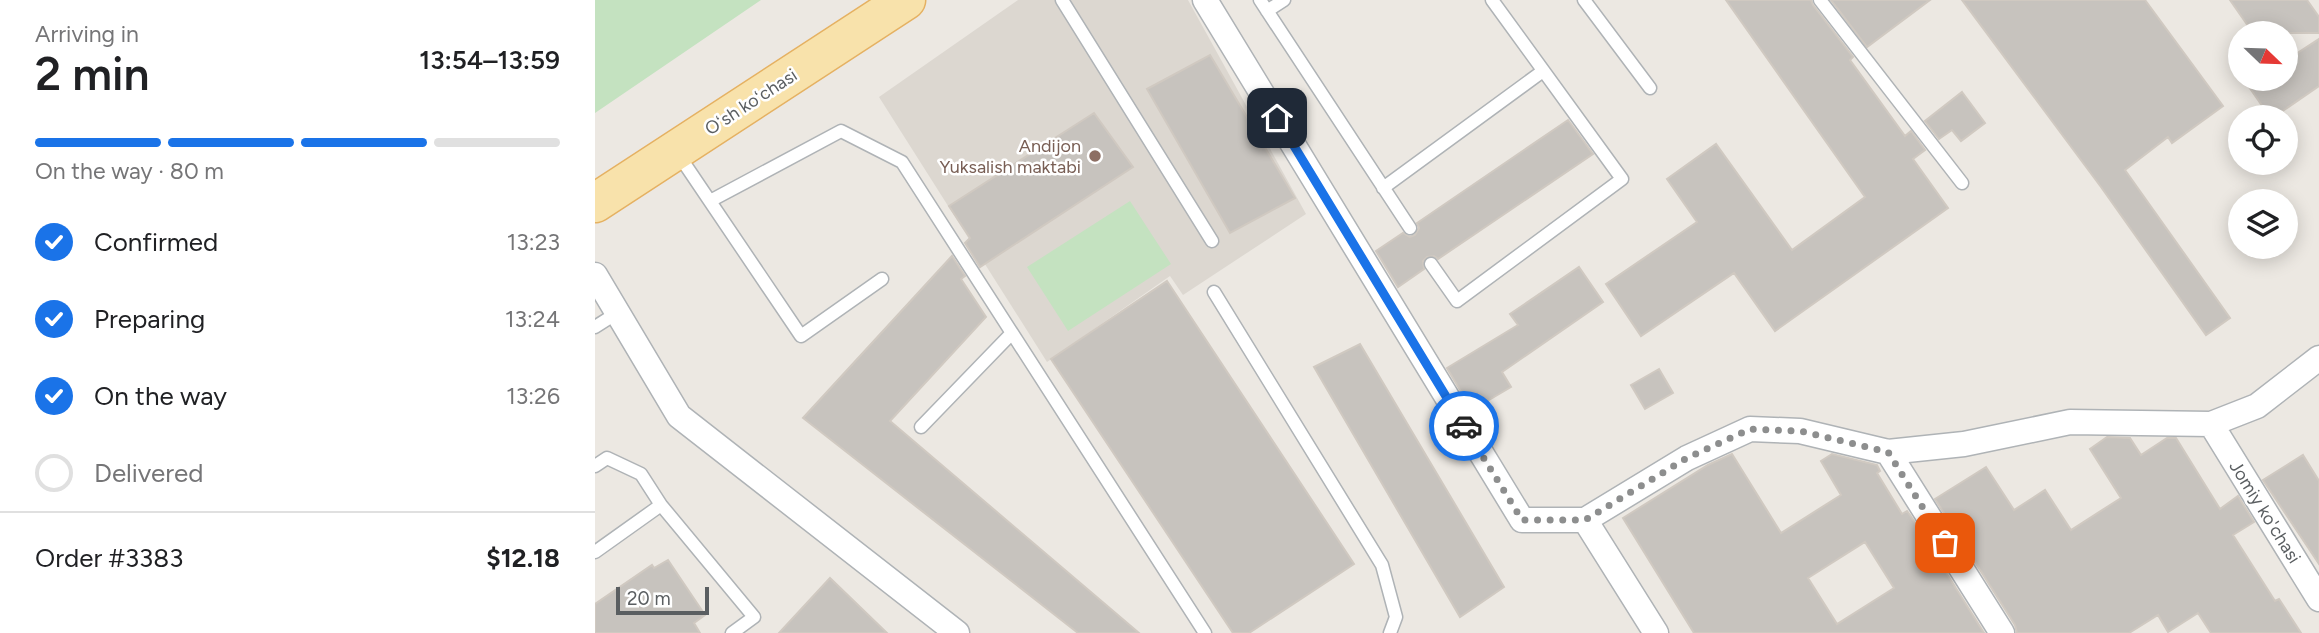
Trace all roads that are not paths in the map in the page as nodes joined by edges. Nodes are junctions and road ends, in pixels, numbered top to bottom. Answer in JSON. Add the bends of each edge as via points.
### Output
{"nodes":[{"id":1,"x":906,"y":0,"type":"edge"},
{"id":2,"x":1062,"y":0,"type":"edge"},
{"id":3,"x":1205,"y":0,"type":"edge"},
{"id":4,"x":1284,"y":0,"type":"edge"},
{"id":5,"x":1492,"y":0,"type":"edge"},
{"id":6,"x":1584,"y":0,"type":"edge"},
{"id":7,"x":1820,"y":0,"type":"edge"},
{"id":8,"x":1264,"y":5,"type":"edge"},
{"id":9,"x":1543,"y":71,"type":"junction"},
{"id":10,"x":1650,"y":88,"type":"dead end"},
{"id":11,"x":676,"y":150,"type":"junction"},
{"id":12,"x":1962,"y":183,"type":"dead end"},
{"id":13,"x":1383,"y":188,"type":"junction"},
{"id":14,"x":710,"y":201,"type":"junction"},
{"id":15,"x":595,"y":203,"type":"edge"},
{"id":16,"x":1410,"y":228,"type":"dead end"},
{"id":17,"x":1212,"y":241,"type":"dead end"},
{"id":18,"x":1431,"y":264,"type":"dead end"},
{"id":19,"x":595,"y":275,"type":"edge"},
{"id":20,"x":882,"y":279,"type":"dead end"},
{"id":21,"x":1214,"y":292,"type":"dead end"},
{"id":22,"x":617,"y":313,"type":"junction"},
{"id":23,"x":595,"y":327,"type":"edge"},
{"id":24,"x":1012,"y":333,"type":"junction"},
{"id":25,"x":2319,"y":358,"type":"edge"},
{"id":26,"x":2211,"y":424,"type":"junction"},
{"id":27,"x":921,"y":426,"type":"dead end"},
{"id":28,"x":1888,"y":452,"type":"junction"},
{"id":29,"x":595,"y":466,"type":"edge"},
{"id":30,"x":661,"y":505,"type":"junction"},
{"id":31,"x":1585,"y":520,"type":"junction"},
{"id":32,"x":595,"y":552,"type":"edge"},
{"id":33,"x":2319,"y":599,"type":"edge"},
{"id":34,"x":732,"y":633,"type":"edge"},
{"id":35,"x":957,"y":633,"type":"edge"},
{"id":36,"x":1205,"y":633,"type":"edge"},
{"id":37,"x":1390,"y":633,"type":"edge"},
{"id":38,"x":1656,"y":633,"type":"edge"},
{"id":39,"x":2002,"y":633,"type":"edge"}],
"edges":[{"from":1,"to":11,"type":"main road","name":"Oʻsh koʻchasi"},
{"from":2,"to":17,"type":"lane"},
{"from":3,"to":31,"type":"street","via":[[1522,520]]},
{"from":4,"to":8,"type":"lane"},
{"from":5,"to":9,"type":"lane"},
{"from":6,"to":10,"type":"lane"},
{"from":7,"to":12,"type":"lane"},
{"from":8,"to":13,"type":"lane"},
{"from":9,"to":13,"type":"lane"},
{"from":9,"to":18,"type":"lane","via":[[1622,179],[1457,301]]},
{"from":11,"to":14,"type":"lane"},
{"from":11,"to":15,"type":"main road","name":"Oʻsh koʻchasi"},
{"from":13,"to":16,"type":"lane"},
{"from":14,"to":20,"type":"lane","via":[[801,336]]},
{"from":14,"to":24,"type":"lane","via":[[841,131],[902,162]]},
{"from":19,"to":22,"type":"street"},
{"from":21,"to":37,"type":"lane","via":[[1382,565],[1396,617]]},
{"from":22,"to":23,"type":"lane"},
{"from":22,"to":35,"type":"street","via":[[679,416]]},
{"from":24,"to":27,"type":"lane"},
{"from":24,"to":36,"type":"lane"},
{"from":25,"to":26,"type":"street","via":[[2257,406]]},
{"from":26,"to":28,"type":"street","via":[[2070,422],[1964,444]]},
{"from":26,"to":33,"type":"street","name":"Jomiy ko'chasi"},
{"from":28,"to":31,"type":"street","via":[[1800,431],[1750,429],[1687,458]]},
{"from":28,"to":39,"type":"street"},
{"from":29,"to":30,"type":"lane","via":[[607,458],[641,474]]},
{"from":30,"to":32,"type":"lane"},
{"from":30,"to":34,"type":"lane","via":[[754,617]]},
{"from":31,"to":38,"type":"street"}]}
